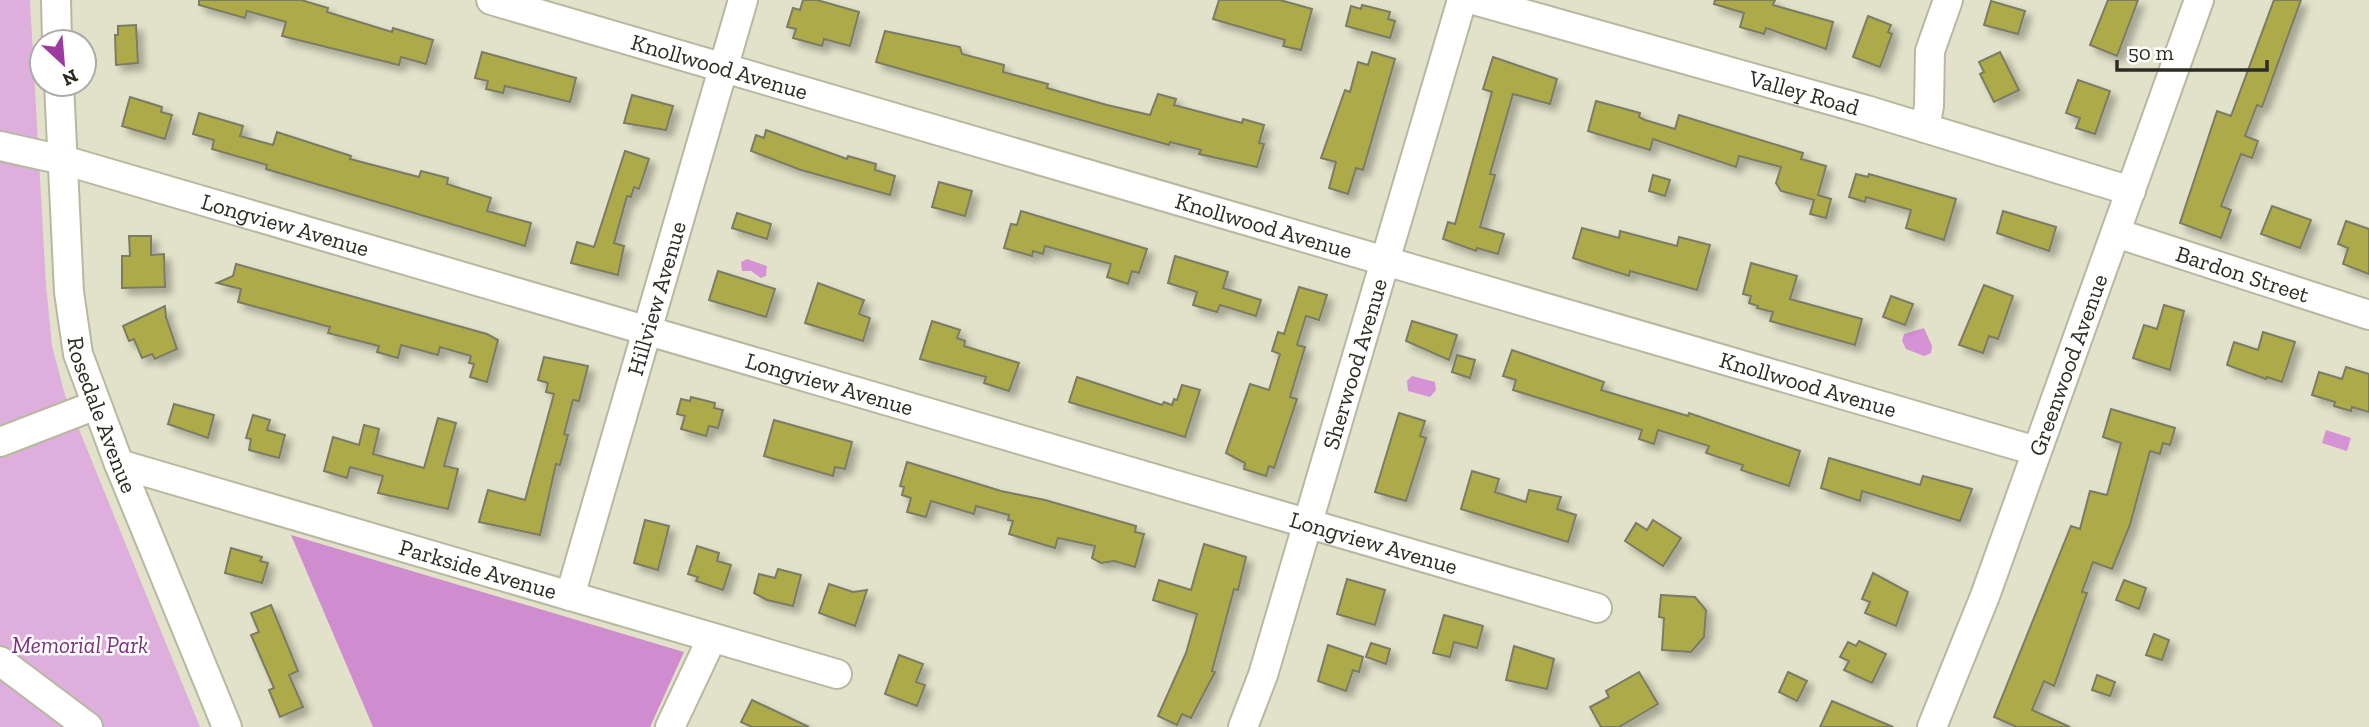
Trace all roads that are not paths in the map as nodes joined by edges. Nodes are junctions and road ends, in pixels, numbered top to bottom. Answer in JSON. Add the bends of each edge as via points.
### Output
{"nodes":[{"id":1,"x":56,"y":0,"type":"edge"},
{"id":2,"x":491,"y":0,"type":"edge"},
{"id":3,"x":743,"y":0,"type":"edge"},
{"id":4,"x":1462,"y":0,"type":"edge"},
{"id":5,"x":1474,"y":0,"type":"edge"},
{"id":6,"x":1948,"y":0,"type":"edge"},
{"id":7,"x":2199,"y":0,"type":"edge"},
{"id":8,"x":57,"y":28,"type":"edge"},
{"id":9,"x":723,"y":67,"type":"junction"},
{"id":10,"x":60,"y":98,"type":"edge"},
{"id":11,"x":1925,"y":128,"type":"junction"},
{"id":12,"x":0,"y":146,"type":"edge"},
{"id":13,"x":63,"y":160,"type":"junction"},
{"id":14,"x":2131,"y":191,"type":"junction"},
{"id":15,"x":2116,"y":233,"type":"junction"},
{"id":16,"x":1384,"y":260,"type":"junction"},
{"id":17,"x":2369,"y":315,"type":"edge"},
{"id":18,"x":647,"y":330,"type":"junction"},
{"id":19,"x":96,"y":405,"type":"junction"},
{"id":20,"x":0,"y":442,"type":"edge"},
{"id":21,"x":2036,"y":451,"type":"junction"},
{"id":22,"x":119,"y":464,"type":"junction"},
{"id":23,"x":1308,"y":524,"type":"junction"},
{"id":24,"x":569,"y":596,"type":"junction"},
{"id":25,"x":1597,"y":608,"type":"dead end"},
{"id":26,"x":712,"y":638,"type":"junction"},
{"id":27,"x":0,"y":661,"type":"edge"},
{"id":28,"x":837,"y":674,"type":"dead end"},
{"id":29,"x":88,"y":727,"type":"edge"},
{"id":30,"x":227,"y":727,"type":"edge"},
{"id":31,"x":670,"y":727,"type":"edge"},
{"id":32,"x":1243,"y":727,"type":"edge"},
{"id":33,"x":1932,"y":727,"type":"edge"}],
"edges":[{"from":1,"to":8,"type":"street"},
{"from":2,"to":9,"type":"street","name":"Knollwood Avenue"},
{"from":3,"to":9,"type":"street","name":"Hillview Avenue"},
{"from":4,"to":16,"type":"street","name":"Sherwood Avenue"},
{"from":5,"to":11,"type":"street","name":"Valley Road"},
{"from":6,"to":11,"type":"street","via":[[1930,51]]},
{"from":7,"to":14,"type":"street","name":"Greenwood Avenue"},
{"from":9,"to":16,"type":"street","name":"Knollwood Avenue"},
{"from":9,"to":18,"type":"street","name":"Hillview Avenue"},
{"from":10,"to":13,"type":"street","name":"Rosedale Avenue"},
{"from":11,"to":14,"type":"street","name":"Valley Road"},
{"from":12,"to":13,"type":"street","name":"Longview Avenue"},
{"from":13,"to":18,"type":"street","name":"Longview Avenue"},
{"from":13,"to":19,"type":"street","name":"Rosedale Avenue","via":[[72,323]]},
{"from":14,"to":15,"type":"street","name":"Greenwood Avenue"},
{"from":15,"to":17,"type":"street","name":"Bardon Street"},
{"from":15,"to":21,"type":"street","name":"Greenwood Avenue"},
{"from":16,"to":21,"type":"street","name":"Knollwood Avenue"},
{"from":16,"to":23,"type":"street","name":"Sherwood Avenue"},
{"from":18,"to":23,"type":"street","name":"Longview Avenue"},
{"from":18,"to":24,"type":"street","name":"Hillview Avenue"},
{"from":19,"to":20,"type":"street"},
{"from":19,"to":22,"type":"street","name":"Rosedale Avenue"},
{"from":21,"to":33,"type":"street","name":"Greenwood Avenue"},
{"from":22,"to":24,"type":"street","name":"Parkside Avenue"},
{"from":22,"to":30,"type":"street","name":"Rosedale Avenue"},
{"from":23,"to":25,"type":"street","name":"Longview Avenue"},
{"from":23,"to":32,"type":"street","name":"Sherwood Avenue","via":[[1264,675]]},
{"from":24,"to":26,"type":"street","name":"Parkside Avenue"},
{"from":26,"to":28,"type":"street","name":"Parkside Avenue"},
{"from":26,"to":31,"type":"street"},
{"from":27,"to":29,"type":"street"}]}
